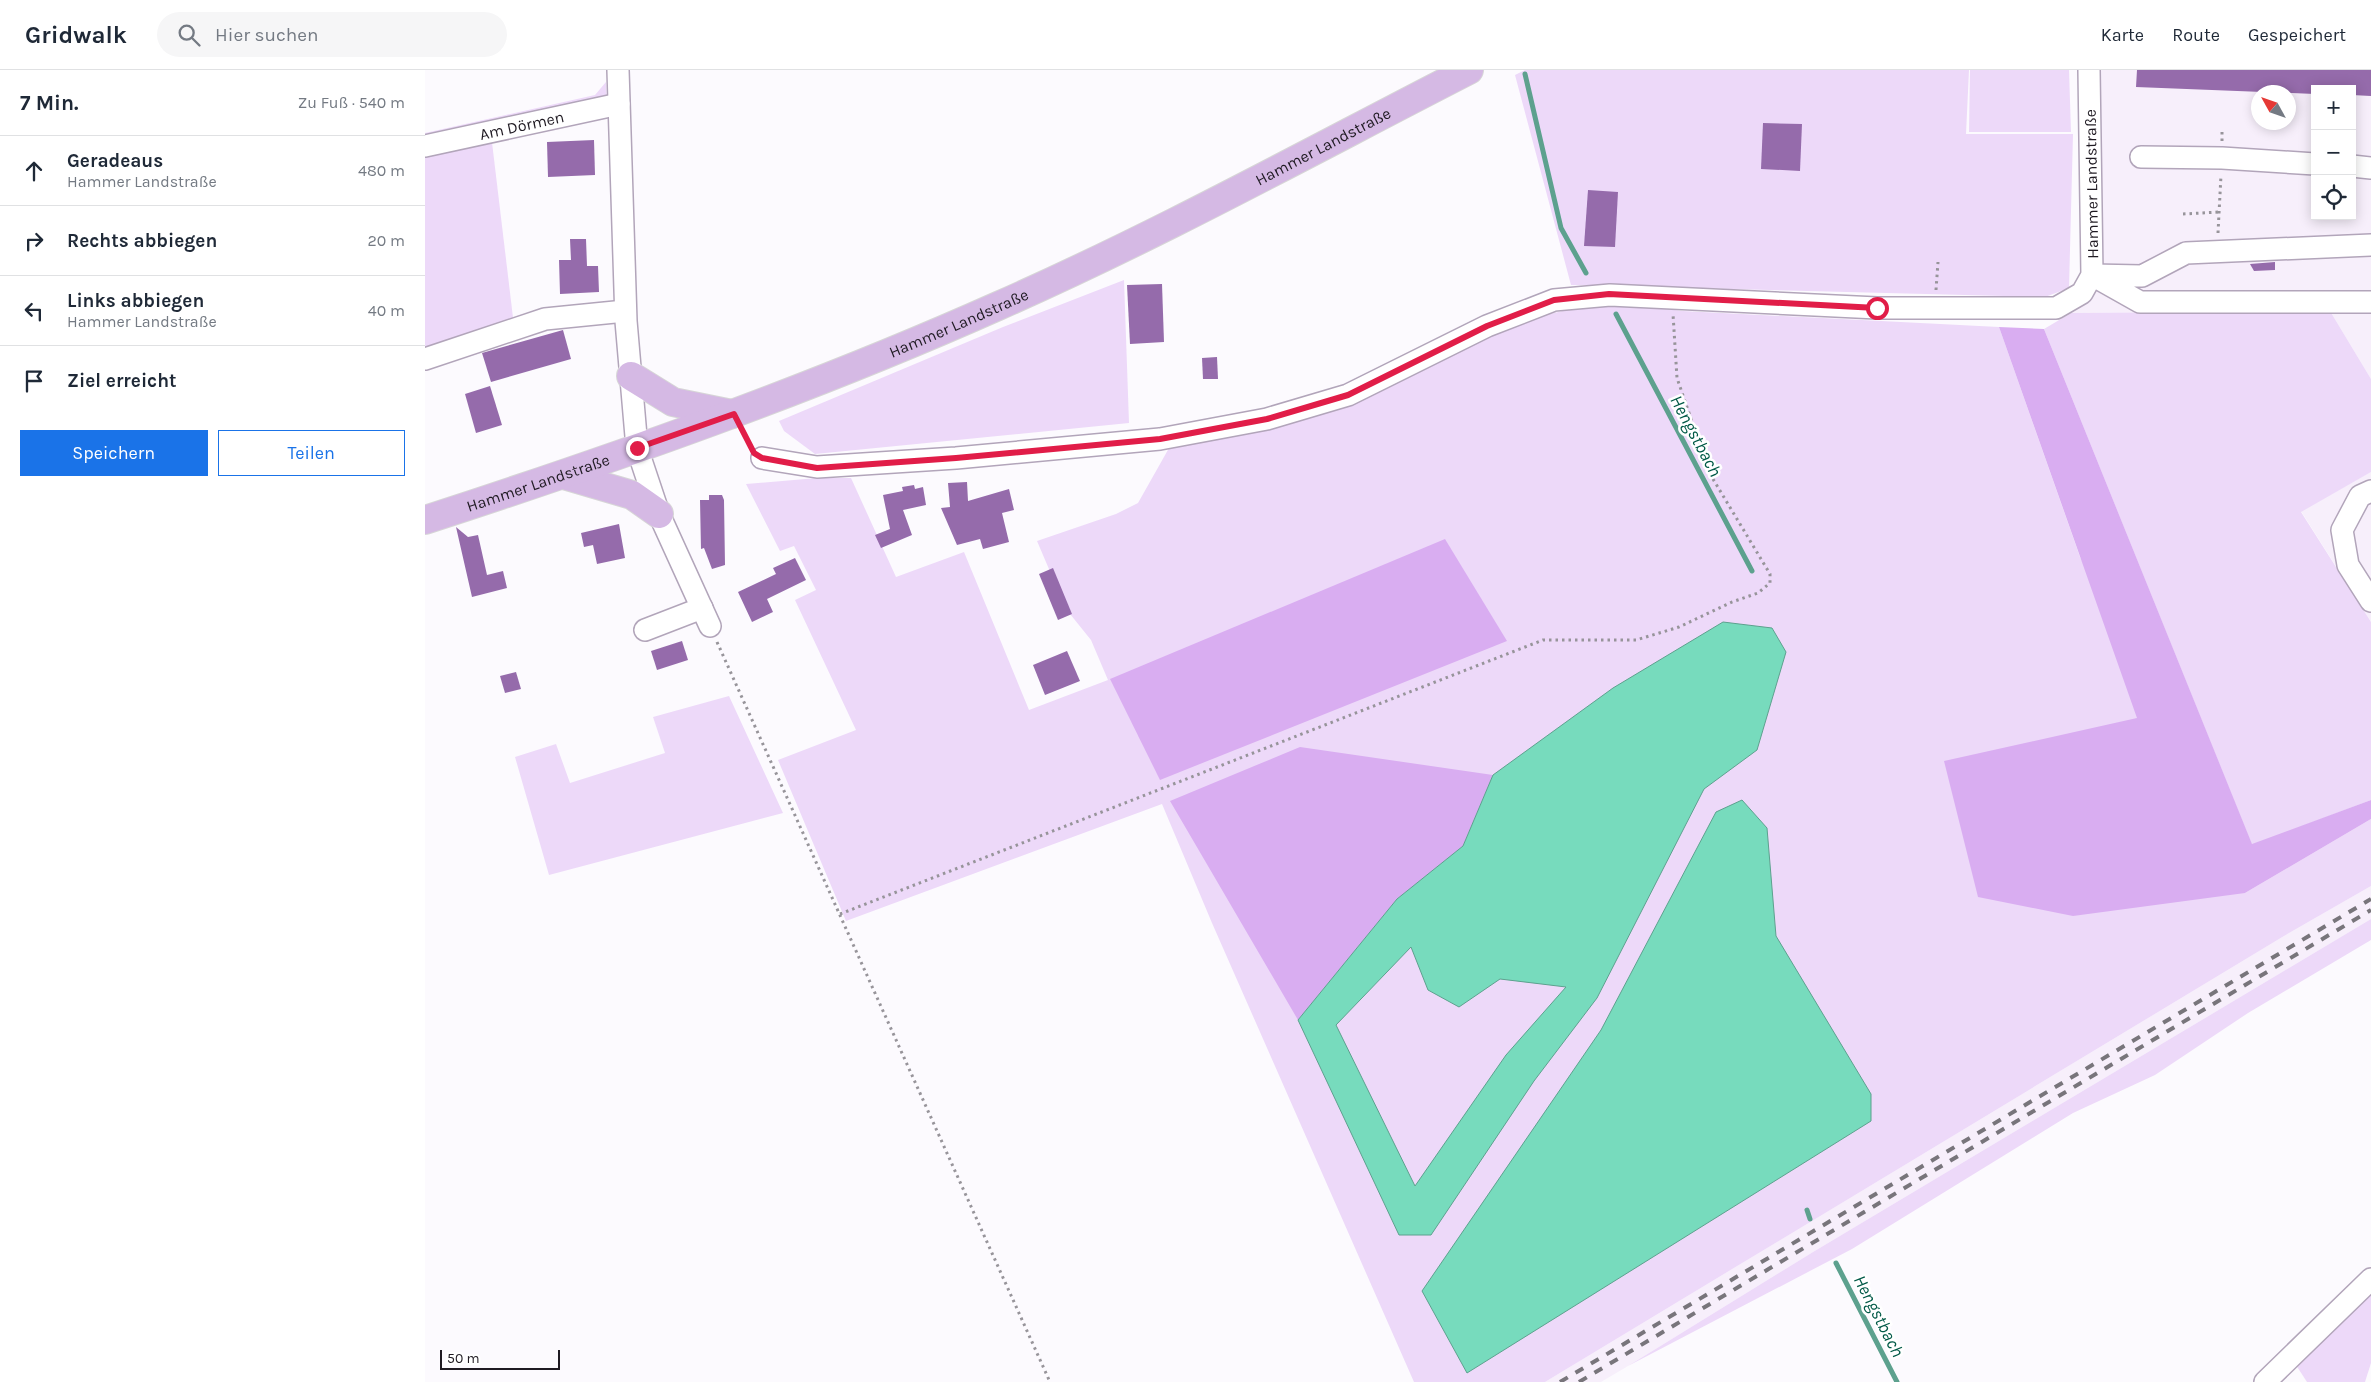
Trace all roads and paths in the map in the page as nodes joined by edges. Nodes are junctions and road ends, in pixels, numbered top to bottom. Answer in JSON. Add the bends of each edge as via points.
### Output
{"nodes":[{"id":1,"x":617,"y":70,"type":"edge"},
{"id":2,"x":1469,"y":70,"type":"edge"},
{"id":3,"x":2089,"y":70,"type":"edge"},
{"id":4,"x":619,"y":104,"type":"junction"},
{"id":5,"x":2222,"y":129,"type":"dead end"},
{"id":6,"x":425,"y":146,"type":"edge"},
{"id":7,"x":2141,"y":157,"type":"dead end"},
{"id":8,"x":2222,"y":158,"type":"junction"},
{"id":9,"x":2311,"y":164,"type":"edge"},
{"id":10,"x":2356,"y":166,"type":"edge"},
{"id":11,"x":2371,"y":168,"type":"edge"},
{"id":12,"x":2219,"y":212,"type":"junction"},
{"id":13,"x":2183,"y":214,"type":"dead end"},
{"id":14,"x":2371,"y":245,"type":"edge"},
{"id":15,"x":2217,"y":252,"type":"junction"},
{"id":16,"x":1938,"y":262,"type":"dead end"},
{"id":17,"x":2092,"y":274,"type":"junction"},
{"id":18,"x":1675,"y":298,"type":"junction"},
{"id":19,"x":2371,"y":302,"type":"edge"},
{"id":20,"x":1935,"y":308,"type":"junction"},
{"id":21,"x":625,"y":311,"type":"junction"},
{"id":22,"x":425,"y":359,"type":"edge"},
{"id":23,"x":631,"y":376,"type":"junction"},
{"id":24,"x":734,"y":414,"type":"junction"},
{"id":25,"x":637,"y":448,"type":"junction"},
{"id":26,"x":762,"y":458,"type":"joint"},
{"id":27,"x":563,"y":475,"type":"junction"},
{"id":28,"x":2371,"y":491,"type":"edge"},
{"id":29,"x":659,"y":514,"type":"junction"},
{"id":30,"x":425,"y":520,"type":"edge"},
{"id":31,"x":2371,"y":601,"type":"edge"},
{"id":32,"x":706,"y":617,"type":"junction"},
{"id":33,"x":645,"y":630,"type":"dead end"},
{"id":34,"x":840,"y":914,"type":"junction"},
{"id":35,"x":2371,"y":1279,"type":"edge"},
{"id":36,"x":1050,"y":1382,"type":"edge"},
{"id":37,"x":2265,"y":1382,"type":"edge"}],
"edges":[{"from":1,"to":4,"type":"street"},
{"from":2,"to":24,"type":"main road","name":"Hammer Landstraße","via":[[1130,244],[999,306]]},
{"from":3,"to":17,"type":"street","name":"Hammer Landstraße"},
{"from":4,"to":6,"type":"street","name":"Am Dörmen"},
{"from":4,"to":21,"type":"street"},
{"from":5,"to":8,"type":"path"},
{"from":7,"to":8,"type":"street"},
{"from":8,"to":9,"type":"street"},
{"from":8,"to":12,"type":"path"},
{"from":10,"to":11,"type":"street"},
{"from":12,"to":13,"type":"path"},
{"from":12,"to":15,"type":"path"},
{"from":14,"to":15,"type":"street"},
{"from":15,"to":17,"type":"street","via":[[2186,253],[2142,276]]},
{"from":16,"to":20,"type":"path"},
{"from":17,"to":19,"type":"street","via":[[2140,302]]},
{"from":17,"to":20,"type":"street","name":"Hammer Landstraße","via":[[2082,293],[2056,308]]},
{"from":18,"to":20,"type":"street","name":"Hammer Landstraße"},
{"from":18,"to":26,"type":"street","name":"Hammer Landstraße","via":[[1609,294],[1554,300],[1487,326],[1348,395],[1267,419],[1160,439],[817,468]]},
{"from":18,"to":34,"type":"path","via":[[1673,322],[1677,378],[1710,474],[1770,574],[1770,583],[1758,593],[1679,627],[1636,640],[1543,640]]},
{"from":21,"to":22,"type":"street","via":[[545,319]]},
{"from":21,"to":23,"type":"street"},
{"from":23,"to":24,"type":"main road","via":[[673,402]]},
{"from":23,"to":25,"type":"street"},
{"from":24,"to":25,"type":"main road","name":"Hammer Landstraße"},
{"from":24,"to":26,"type":"path","via":[[754,453]]},
{"from":25,"to":27,"type":"main road","name":"Hammer Landstraße"},
{"from":25,"to":29,"type":"street"},
{"from":27,"to":29,"type":"main road","via":[[632,495]]},
{"from":27,"to":30,"type":"main road","name":"Hammer Landstraße"},
{"from":28,"to":31,"type":"street","via":[[2360,496],[2342,530],[2348,565]]},
{"from":29,"to":32,"type":"street"},
{"from":32,"to":33,"type":"street"},
{"from":32,"to":34,"type":"path"},
{"from":34,"to":36,"type":"path"},
{"from":35,"to":37,"type":"street"}]}
